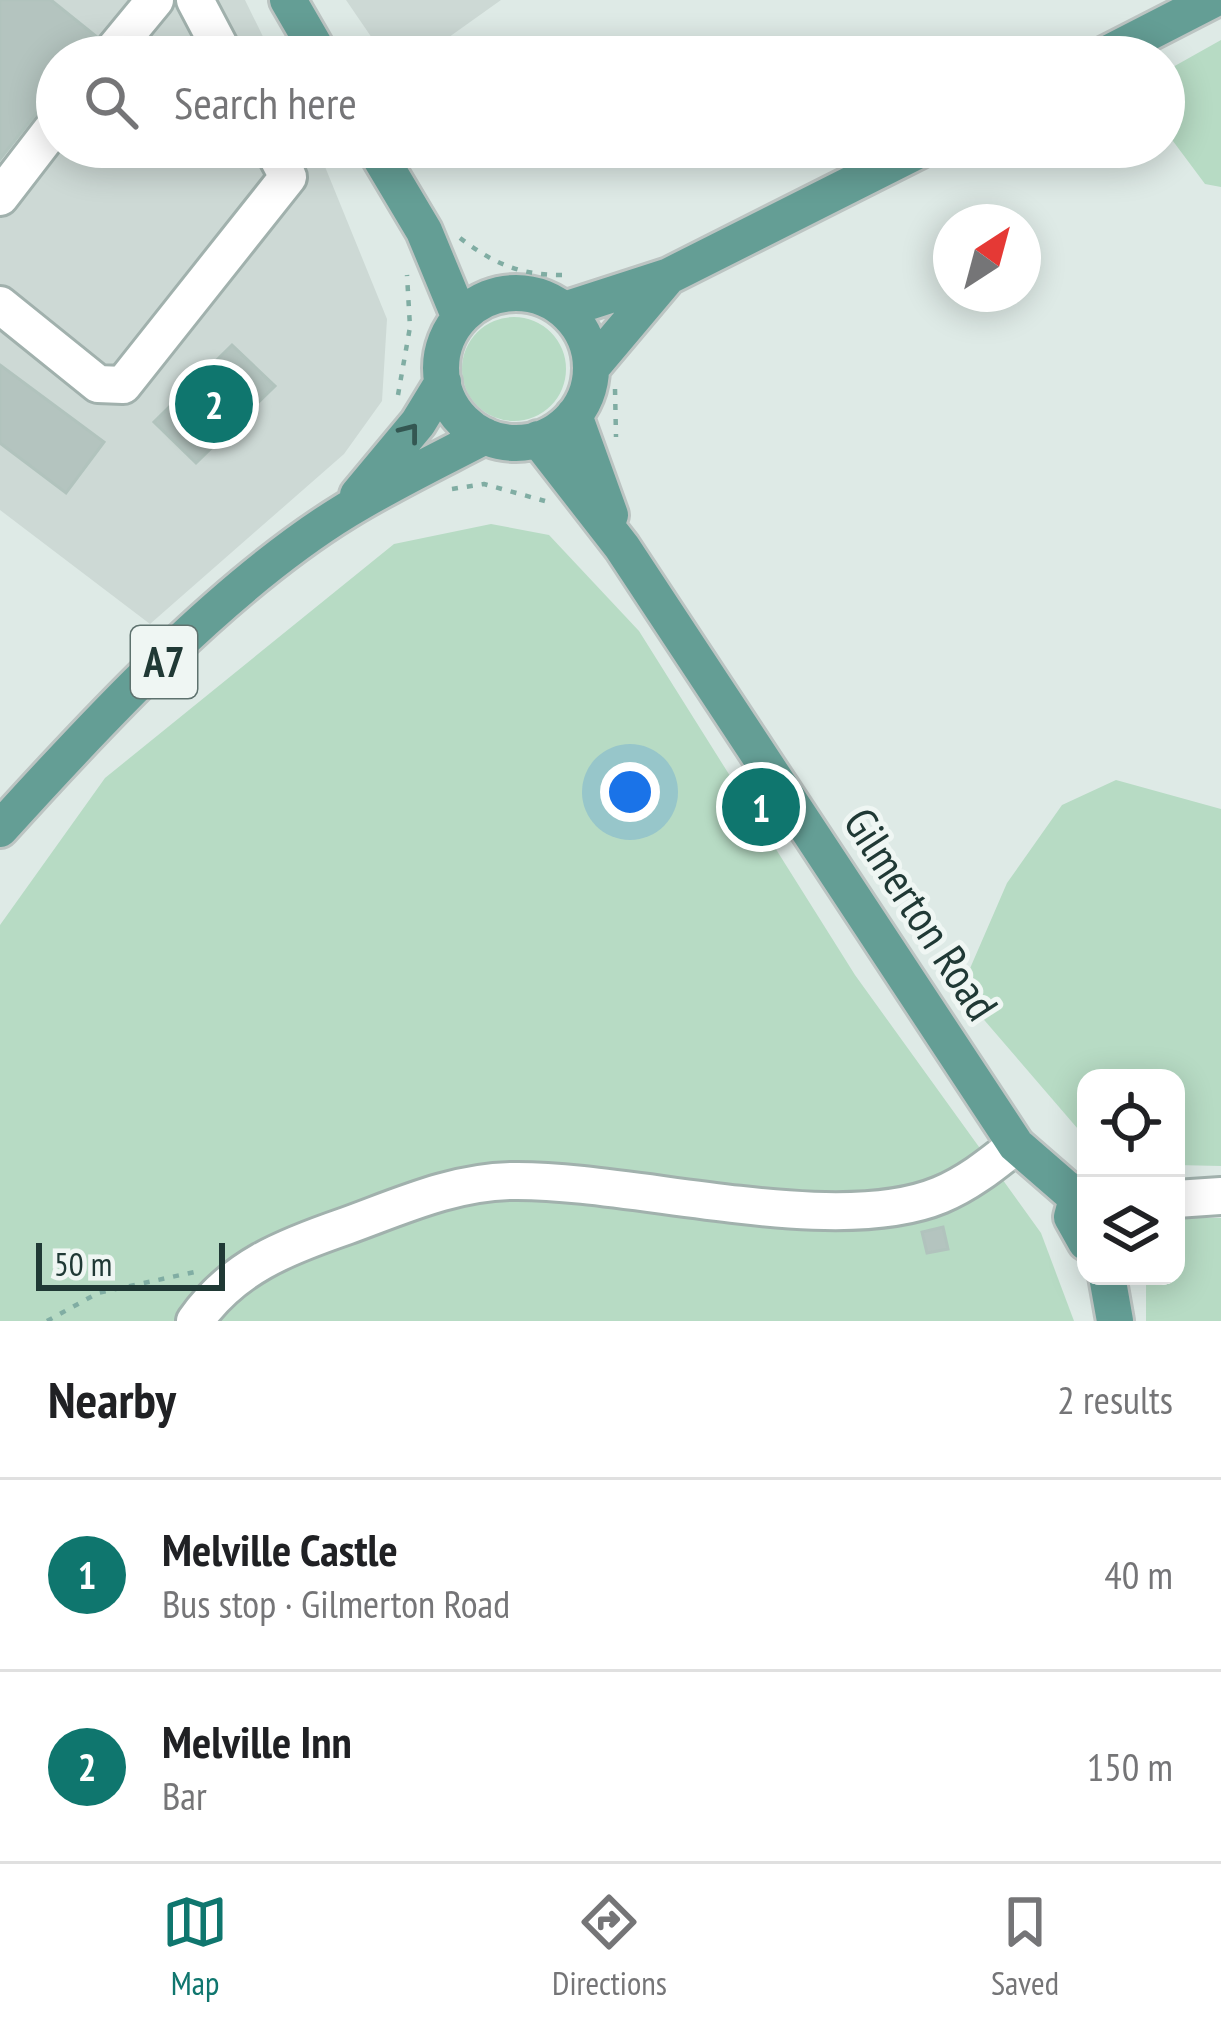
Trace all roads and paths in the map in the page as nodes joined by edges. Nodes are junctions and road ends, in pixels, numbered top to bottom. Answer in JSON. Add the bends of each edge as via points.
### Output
{"nodes":[{"id":1,"x":195,"y":0,"type":"edge"},
{"id":2,"x":288,"y":0,"type":"edge"},
{"id":3,"x":1212,"y":0,"type":"edge"},
{"id":4,"x":148,"y":2,"type":"edge"},
{"id":5,"x":123,"y":36,"type":"edge"},
{"id":6,"x":214,"y":36,"type":"edge"},
{"id":7,"x":309,"y":36,"type":"edge"},
{"id":8,"x":1142,"y":36,"type":"edge"},
{"id":9,"x":36,"y":150,"type":"edge"},
{"id":10,"x":283,"y":168,"type":"edge"},
{"id":11,"x":390,"y":168,"type":"edge"},
{"id":12,"x":883,"y":168,"type":"edge"},
{"id":13,"x":0,"y":197,"type":"edge"},
{"id":14,"x":438,"y":231,"type":"junction"},
{"id":15,"x":406,"y":271,"type":"dead end"},
{"id":16,"x":669,"y":276,"type":"junction"},
{"id":17,"x":612,"y":295,"type":"junction"},
{"id":18,"x":496,"y":296,"type":"junction"},
{"id":19,"x":0,"y":305,"type":"edge"},
{"id":20,"x":564,"y":310,"type":"junction"},
{"id":21,"x":460,"y":318,"type":"junction"},
{"id":22,"x":603,"y":377,"type":"junction"},
{"id":23,"x":443,"y":382,"type":"junction"},
{"id":24,"x":574,"y":415,"type":"junction"},
{"id":25,"x":485,"y":436,"type":"junction"},
{"id":26,"x":538,"y":439,"type":"junction"},
{"id":27,"x":617,"y":440,"type":"dead end"},
{"id":28,"x":413,"y":455,"type":"junction"},
{"id":29,"x":549,"y":502,"type":"dead end"},
{"id":30,"x":622,"y":547,"type":"junction"},
{"id":31,"x":0,"y":830,"type":"edge"},
{"id":32,"x":1016,"y":1145,"type":"junction"},
{"id":33,"x":1077,"y":1191,"type":"edge"},
{"id":34,"x":1221,"y":1196,"type":"edge"},
{"id":35,"x":1185,"y":1198,"type":"edge"},
{"id":36,"x":246,"y":1268,"type":"junction"},
{"id":37,"x":1109,"y":1285,"type":"edge"},
{"id":38,"x":47,"y":1321,"type":"edge"},
{"id":39,"x":194,"y":1321,"type":"edge"},
{"id":40,"x":1115,"y":1321,"type":"edge"}],
"edges":[{"from":1,"to":6,"type":"street"},
{"from":2,"to":7,"type":"main road"},
{"from":3,"to":8,"type":"main road"},
{"from":4,"to":5,"type":"street"},
{"from":9,"to":13,"type":"street"},
{"from":10,"to":19,"type":"street","via":[[288,177],[123,385],[98,384]]},
{"from":11,"to":14,"type":"main road"},
{"from":12,"to":16,"type":"main road"},
{"from":14,"to":17,"type":"path","via":[[532,276],[594,270]]},
{"from":14,"to":18,"type":"main road"},
{"from":14,"to":21,"type":"main road"},
{"from":15,"to":28,"type":"path","via":[[410,327],[391,426]]},
{"from":16,"to":17,"type":"main road"},
{"from":16,"to":22,"type":"main road"},
{"from":17,"to":20,"type":"main road"},
{"from":18,"to":20,"type":"main road","via":[[532,294]]},
{"from":18,"to":21,"type":"main road"},
{"from":20,"to":22,"type":"main road"},
{"from":21,"to":23,"type":"main road","via":[[444,349]]},
{"from":22,"to":24,"type":"main road"},
{"from":22,"to":27,"type":"path"},
{"from":23,"to":25,"type":"main road","via":[[447,400]]},
{"from":28,"to":23,"type":"main road","number":"A7","one_way":true},
{"from":24,"to":26,"type":"main road"},
{"from":24,"to":30,"type":"main road","name":"Gilmerton Road"},
{"from":25,"to":26,"type":"main road"},
{"from":25,"to":28,"type":"main road","number":"A7"},
{"from":26,"to":30,"type":"main road","name":"Gilmerton Road"},
{"from":28,"to":29,"type":"path","via":[[440,491],[484,484]]},
{"from":28,"to":31,"type":"main road","number":"A7","via":[[269,567],[97,723]]},
{"from":30,"to":32,"type":"main road","name":"Gilmerton Road"},
{"from":32,"to":33,"type":"main road","name":"Gilmerton Road"},
{"from":32,"to":36,"type":"street","via":[[937,1197],[891,1207],[830,1210],[515,1180],[460,1185],[300,1240]]},
{"from":34,"to":35,"type":"street"},
{"from":36,"to":38,"type":"path","via":[[189,1271],[98,1294]]},
{"from":36,"to":39,"type":"street"},
{"from":37,"to":40,"type":"main road"}]}
